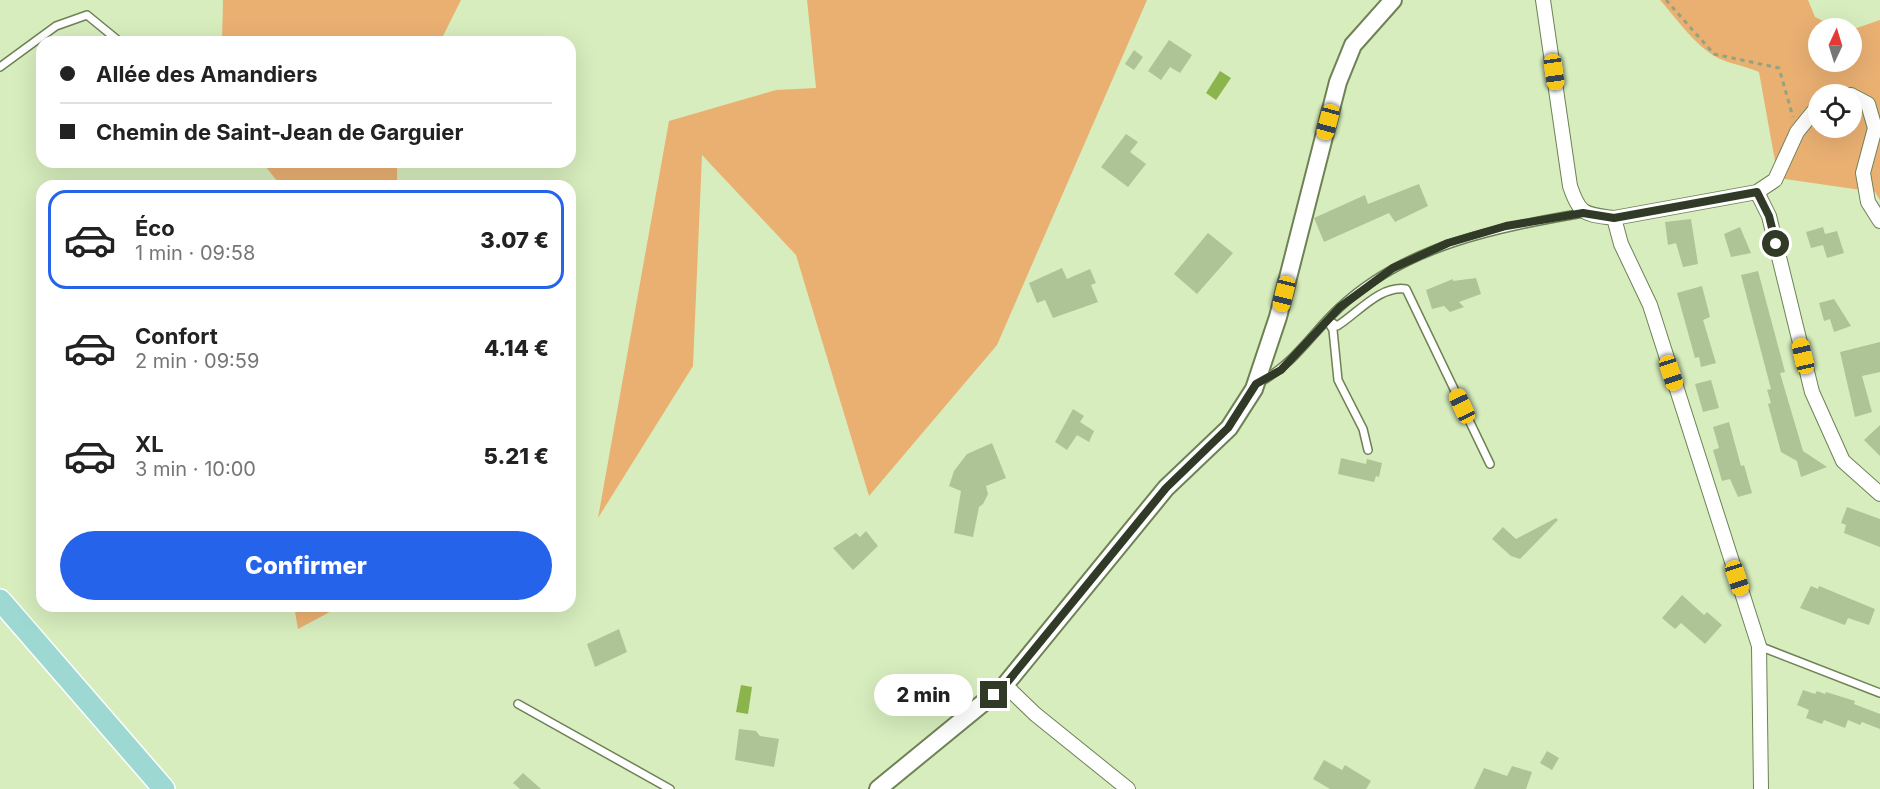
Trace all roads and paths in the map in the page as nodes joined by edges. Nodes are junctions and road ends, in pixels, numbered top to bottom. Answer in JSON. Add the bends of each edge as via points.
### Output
{"nodes":[{"id":1,"x":1393,"y":0,"type":"edge"},
{"id":2,"x":1543,"y":0,"type":"edge"},
{"id":3,"x":1666,"y":0,"type":"edge"},
{"id":4,"x":43,"y":36,"type":"edge"},
{"id":5,"x":113,"y":36,"type":"edge"},
{"id":6,"x":36,"y":41,"type":"edge"},
{"id":7,"x":0,"y":68,"type":"edge"},
{"id":8,"x":1862,"y":101,"type":"edge"},
{"id":9,"x":1808,"y":118,"type":"edge"},
{"id":10,"x":1797,"y":132,"type":"junction"},
{"id":11,"x":1757,"y":192,"type":"junction"},
{"id":12,"x":1583,"y":213,"type":"junction"},
{"id":13,"x":1614,"y":218,"type":"junction"},
{"id":14,"x":1880,"y":221,"type":"edge"},
{"id":15,"x":1328,"y":321,"type":"junction"},
{"id":16,"x":1256,"y":384,"type":"junction"},
{"id":17,"x":1368,"y":450,"type":"dead end"},
{"id":18,"x":1490,"y":464,"type":"dead end"},
{"id":19,"x":1880,"y":494,"type":"edge"},
{"id":20,"x":0,"y":600,"type":"edge"},
{"id":21,"x":1759,"y":646,"type":"junction"},
{"id":22,"x":1005,"y":685,"type":"junction"},
{"id":23,"x":1880,"y":693,"type":"edge"},
{"id":24,"x":518,"y":704,"type":"dead end"},
{"id":25,"x":164,"y":789,"type":"edge"},
{"id":26,"x":670,"y":789,"type":"edge"},
{"id":27,"x":878,"y":789,"type":"edge"},
{"id":28,"x":1128,"y":789,"type":"edge"},
{"id":29,"x":1761,"y":789,"type":"edge"}],
"edges":[{"from":1,"to":16,"type":"street","via":[[1353,45],[1338,82],[1278,316]]},
{"from":2,"to":12,"type":"street","via":[[1570,186],[1576,206]]},
{"from":3,"to":10,"type":"path","via":[[1714,54],[1779,68]]},
{"from":4,"to":5,"type":"lane","via":[[56,26],[87,15]]},
{"from":6,"to":7,"type":"lane"},
{"from":8,"to":14,"type":"street","via":[[1868,104],[1875,128],[1863,173],[1868,202]]},
{"from":9,"to":10,"type":"street"},
{"from":10,"to":11,"type":"street","via":[[1775,180]]},
{"from":11,"to":13,"type":"street"},
{"from":11,"to":19,"type":"street","via":[[1769,216],[1812,392],[1843,461]]},
{"from":12,"to":13,"type":"street"},
{"from":12,"to":15,"type":"lane","via":[[1506,226],[1448,243],[1393,268],[1340,307]]},
{"from":13,"to":21,"type":"street","via":[[1621,244],[1650,305]]},
{"from":15,"to":16,"type":"lane","via":[[1281,370]]},
{"from":15,"to":17,"type":"lane","via":[[1333,330],[1338,380],[1364,429]]},
{"from":15,"to":18,"type":"lane","via":[[1337,326],[1382,292],[1394,287],[1406,289]]},
{"from":16,"to":22,"type":"street","via":[[1228,428],[1166,488]]},
{"from":20,"to":25,"type":"main road"},
{"from":21,"to":23,"type":"lane"},
{"from":21,"to":29,"type":"street"},
{"from":22,"to":27,"type":"street"},
{"from":22,"to":28,"type":"street"},
{"from":24,"to":26,"type":"lane"}]}
